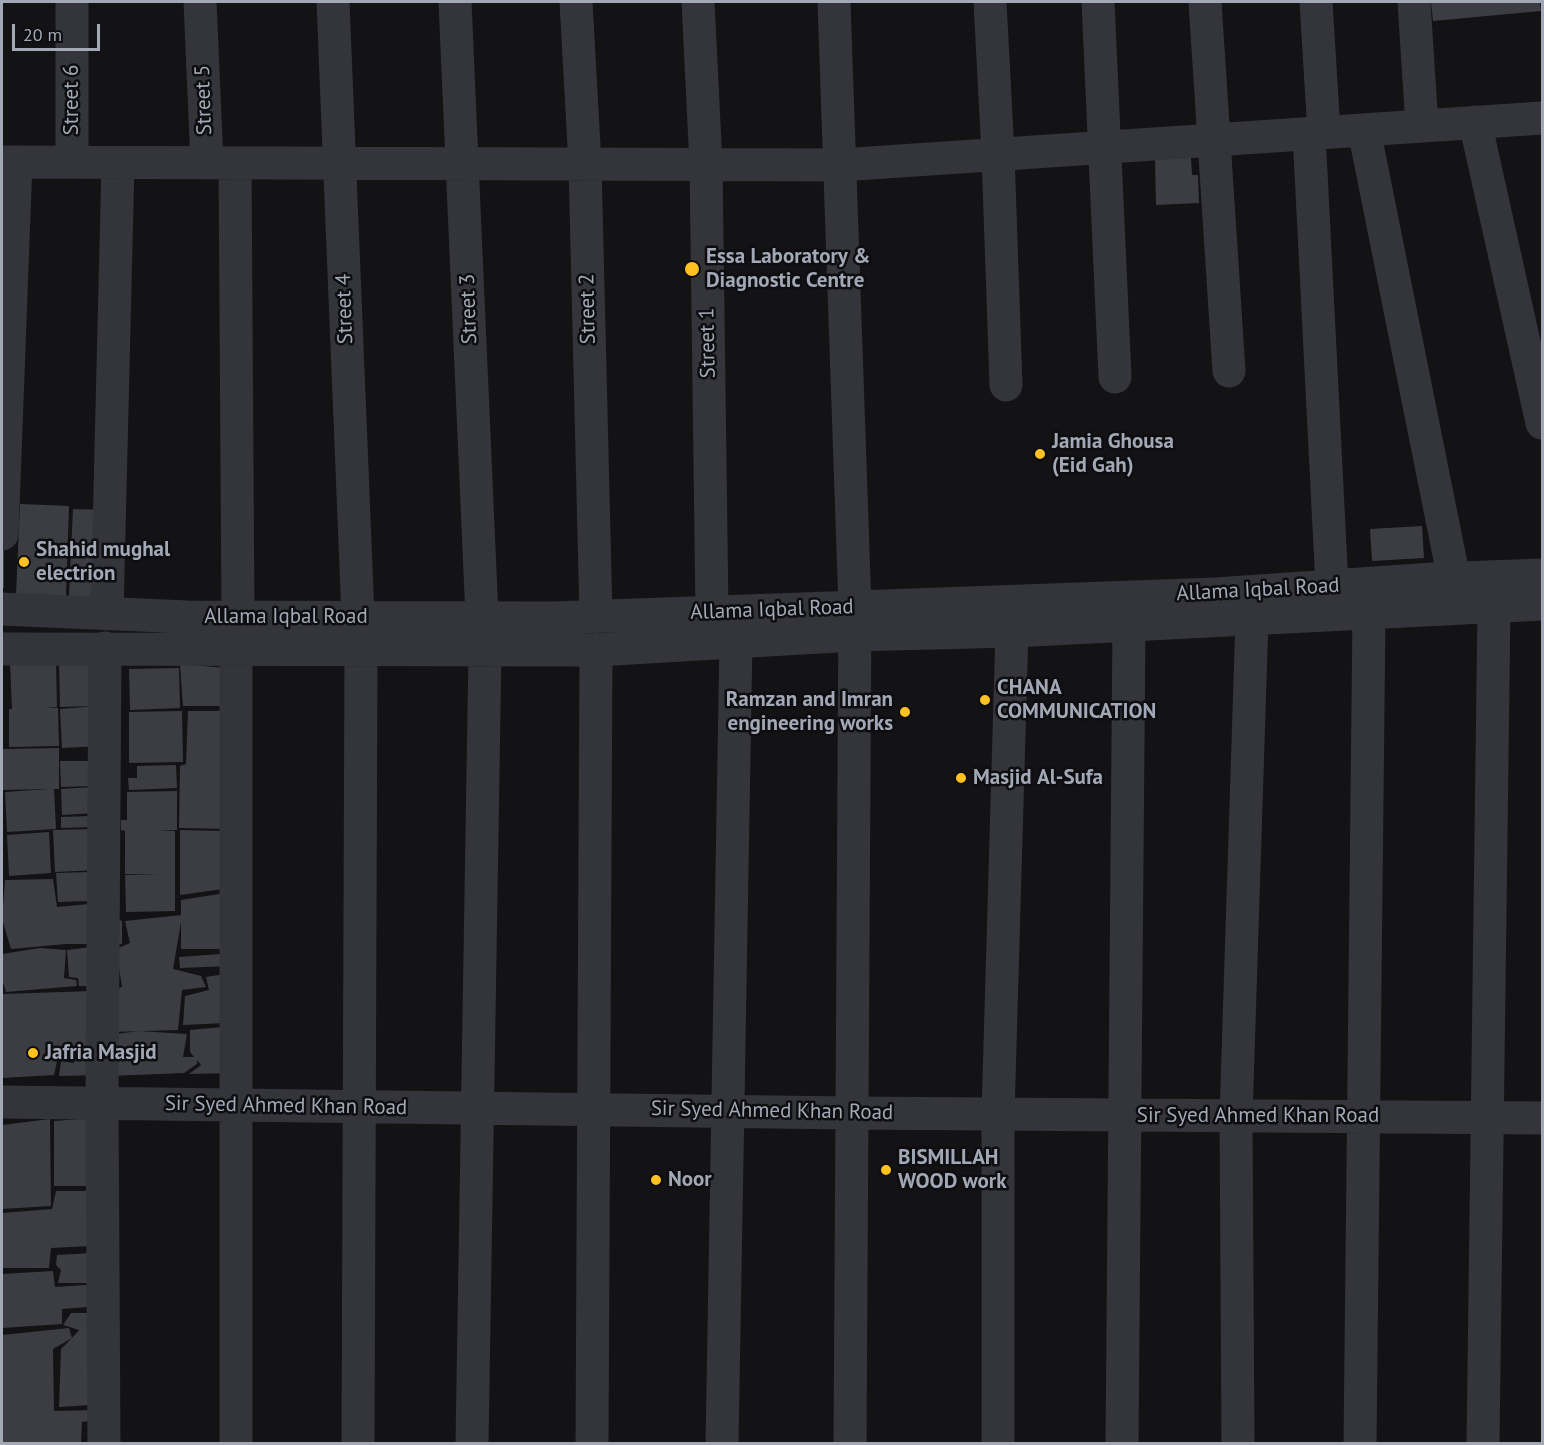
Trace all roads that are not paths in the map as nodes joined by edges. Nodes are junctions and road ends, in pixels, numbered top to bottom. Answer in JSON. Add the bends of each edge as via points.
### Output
{"nodes":[{"id":1,"x":72,"y":2,"type":"edge"},
{"id":2,"x":200,"y":2,"type":"edge"},
{"id":3,"x":333,"y":2,"type":"edge"},
{"id":4,"x":454,"y":2,"type":"edge"},
{"id":5,"x":576,"y":2,"type":"edge"},
{"id":6,"x":698,"y":2,"type":"edge"},
{"id":7,"x":834,"y":2,"type":"edge"},
{"id":8,"x":990,"y":2,"type":"edge"},
{"id":9,"x":1098,"y":2,"type":"edge"},
{"id":10,"x":1206,"y":2,"type":"edge"},
{"id":11,"x":1316,"y":2,"type":"edge"},
{"id":12,"x":1414,"y":2,"type":"edge"},
{"id":13,"x":1542,"y":118,"type":"edge"},
{"id":14,"x":1475,"y":122,"type":"junction"},
{"id":15,"x":1422,"y":126,"type":"junction"},
{"id":16,"x":1364,"y":130,"type":"junction"},
{"id":17,"x":1316,"y":133,"type":"junction"},
{"id":18,"x":1214,"y":140,"type":"junction"},
{"id":19,"x":1105,"y":147,"type":"junction"},
{"id":20,"x":998,"y":154,"type":"junction"},
{"id":21,"x":9,"y":162,"type":"edge"},
{"id":22,"x":72,"y":162,"type":"junction"},
{"id":23,"x":117,"y":162,"type":"junction"},
{"id":24,"x":221,"y":163,"type":"junction"},
{"id":25,"x":339,"y":163,"type":"junction"},
{"id":26,"x":463,"y":164,"type":"junction"},
{"id":27,"x":585,"y":164,"type":"junction"},
{"id":28,"x":705,"y":164,"type":"junction"},
{"id":29,"x":840,"y":165,"type":"junction"},
{"id":30,"x":1229,"y":371,"type":"dead end"},
{"id":31,"x":1115,"y":376,"type":"dead end"},
{"id":32,"x":1006,"y":385,"type":"dead end"},
{"id":33,"x":1542,"y":423,"type":"edge"},
{"id":34,"x":2,"y":534,"type":"edge"},
{"id":35,"x":1542,"y":575,"type":"edge"},
{"id":36,"x":1454,"y":579,"type":"junction"},
{"id":37,"x":1332,"y":586,"type":"junction"},
{"id":38,"x":1542,"y":604,"type":"edge"},
{"id":39,"x":1494,"y":606,"type":"junction"},
{"id":40,"x":2,"y":609,"type":"edge"},
{"id":41,"x":712,"y":612,"type":"junction"},
{"id":42,"x":1369,"y":613,"type":"junction"},
{"id":43,"x":107,"y":614,"type":"junction"},
{"id":44,"x":238,"y":616,"type":"junction"},
{"id":45,"x":358,"y":616,"type":"junction"},
{"id":46,"x":482,"y":617,"type":"junction"},
{"id":47,"x":596,"y":617,"type":"junction"},
{"id":48,"x":1252,"y":619,"type":"junction"},
{"id":49,"x":854,"y":621,"type":"junction"},
{"id":50,"x":1129,"y":624,"type":"junction"},
{"id":51,"x":1012,"y":631,"type":"junction"},
{"id":52,"x":736,"y":641,"type":"junction"},
{"id":53,"x":105,"y":648,"type":"junction"},
{"id":54,"x":2,"y":649,"type":"edge"},
{"id":55,"x":236,"y":650,"type":"junction"},
{"id":56,"x":360,"y":650,"type":"junction"},
{"id":57,"x":485,"y":650,"type":"junction"},
{"id":58,"x":596,"y":650,"type":"junction"},
{"id":59,"x":2,"y":1102,"type":"edge"},
{"id":60,"x":102,"y":1103,"type":"junction"},
{"id":61,"x":236,"y":1105,"type":"junction"},
{"id":62,"x":361,"y":1106,"type":"junction"},
{"id":63,"x":478,"y":1108,"type":"junction"},
{"id":64,"x":593,"y":1109,"type":"junction"},
{"id":65,"x":729,"y":1111,"type":"junction"},
{"id":66,"x":851,"y":1113,"type":"junction"},
{"id":67,"x":998,"y":1114,"type":"junction"},
{"id":68,"x":1125,"y":1115,"type":"junction"},
{"id":69,"x":1236,"y":1116,"type":"junction"},
{"id":70,"x":1364,"y":1117,"type":"junction"},
{"id":71,"x":1486,"y":1118,"type":"junction"},
{"id":72,"x":1542,"y":1118,"type":"edge"},
{"id":73,"x":104,"y":1443,"type":"edge"},
{"id":74,"x":236,"y":1443,"type":"edge"},
{"id":75,"x":358,"y":1443,"type":"edge"},
{"id":76,"x":472,"y":1443,"type":"edge"},
{"id":77,"x":592,"y":1443,"type":"edge"},
{"id":78,"x":722,"y":1443,"type":"edge"},
{"id":79,"x":850,"y":1443,"type":"edge"},
{"id":80,"x":998,"y":1443,"type":"edge"},
{"id":81,"x":1122,"y":1443,"type":"edge"},
{"id":82,"x":1238,"y":1443,"type":"edge"},
{"id":83,"x":1360,"y":1443,"type":"edge"},
{"id":84,"x":1483,"y":1443,"type":"edge"}],
"edges":[{"from":1,"to":22,"type":"street","name":"Street 6"},
{"from":2,"to":24,"type":"street","name":"Street 5"},
{"from":3,"to":25,"type":"street","name":"Street 4"},
{"from":4,"to":26,"type":"street","name":"Street 3"},
{"from":5,"to":27,"type":"street","name":"Street 2"},
{"from":6,"to":28,"type":"street","name":"Street 1"},
{"from":7,"to":29,"type":"street"},
{"from":8,"to":20,"type":"street"},
{"from":9,"to":19,"type":"street"},
{"from":10,"to":18,"type":"street"},
{"from":11,"to":17,"type":"street"},
{"from":12,"to":15,"type":"street"},
{"from":13,"to":14,"type":"street"},
{"from":14,"to":15,"type":"street"},
{"from":14,"to":33,"type":"street"},
{"from":15,"to":16,"type":"street"},
{"from":16,"to":17,"type":"street"},
{"from":16,"to":36,"type":"street"},
{"from":17,"to":18,"type":"street"},
{"from":17,"to":37,"type":"street"},
{"from":18,"to":19,"type":"street"},
{"from":18,"to":30,"type":"street"},
{"from":19,"to":20,"type":"street"},
{"from":19,"to":31,"type":"street"},
{"from":20,"to":29,"type":"street"},
{"from":20,"to":32,"type":"street"},
{"from":21,"to":22,"type":"street"},
{"from":21,"to":34,"type":"street"},
{"from":22,"to":23,"type":"street"},
{"from":23,"to":24,"type":"street"},
{"from":23,"to":43,"type":"street"},
{"from":24,"to":25,"type":"street"},
{"from":24,"to":44,"type":"street","name":"Street 5"},
{"from":25,"to":26,"type":"street"},
{"from":25,"to":45,"type":"street","name":"Street 4"},
{"from":26,"to":27,"type":"street"},
{"from":26,"to":46,"type":"street","name":"Street 3"},
{"from":27,"to":28,"type":"street"},
{"from":27,"to":47,"type":"street","name":"Street 2"},
{"from":28,"to":29,"type":"street"},
{"from":28,"to":41,"type":"street","name":"Street 1"},
{"from":29,"to":49,"type":"street"},
{"from":35,"to":36,"type":"street","name":"Allama Iqbal Road"},
{"from":36,"to":37,"type":"street","name":"Allama Iqbal Road"},
{"from":37,"to":49,"type":"street","name":"Allama Iqbal Road"},
{"from":38,"to":39,"type":"street","name":"Allama Iqbal Road"},
{"from":39,"to":42,"type":"street","name":"Allama Iqbal Road"},
{"from":39,"to":71,"type":"street"},
{"from":40,"to":43,"type":"street","name":"Allama Iqbal Road"},
{"from":41,"to":47,"type":"street","name":"Allama Iqbal Road"},
{"from":41,"to":49,"type":"street","name":"Allama Iqbal Road"},
{"from":42,"to":48,"type":"street","name":"Allama Iqbal Road"},
{"from":42,"to":70,"type":"street"},
{"from":43,"to":44,"type":"street","name":"Allama Iqbal Road"},
{"from":44,"to":45,"type":"street","name":"Allama Iqbal Road"},
{"from":45,"to":46,"type":"street","name":"Allama Iqbal Road"},
{"from":46,"to":47,"type":"street","name":"Allama Iqbal Road"},
{"from":48,"to":50,"type":"street","name":"Allama Iqbal Road"},
{"from":48,"to":69,"type":"street"},
{"from":49,"to":51,"type":"street","name":"Allama Iqbal Road"},
{"from":49,"to":52,"type":"street","name":"Allama Iqbal Road"},
{"from":49,"to":66,"type":"street"},
{"from":50,"to":51,"type":"street","name":"Allama Iqbal Road"},
{"from":50,"to":68,"type":"street"},
{"from":51,"to":67,"type":"street"},
{"from":52,"to":58,"type":"street","name":"Allama Iqbal Road"},
{"from":52,"to":65,"type":"street"},
{"from":53,"to":54,"type":"street","name":"Allama Iqbal Road"},
{"from":53,"to":55,"type":"street","name":"Allama Iqbal Road"},
{"from":53,"to":60,"type":"street"},
{"from":55,"to":56,"type":"street","name":"Allama Iqbal Road"},
{"from":55,"to":61,"type":"street"},
{"from":56,"to":57,"type":"street","name":"Allama Iqbal Road"},
{"from":56,"to":62,"type":"street"},
{"from":57,"to":58,"type":"street","name":"Allama Iqbal Road"},
{"from":57,"to":63,"type":"street"},
{"from":58,"to":64,"type":"street"},
{"from":59,"to":60,"type":"street","name":"Sir Syed Ahmed Khan Road"},
{"from":60,"to":61,"type":"street","name":"Sir Syed Ahmed Khan Road"},
{"from":60,"to":73,"type":"street"},
{"from":61,"to":62,"type":"street","name":"Sir Syed Ahmed Khan Road"},
{"from":61,"to":74,"type":"street"},
{"from":62,"to":63,"type":"street","name":"Sir Syed Ahmed Khan Road"},
{"from":62,"to":75,"type":"street"},
{"from":63,"to":64,"type":"street","name":"Sir Syed Ahmed Khan Road"},
{"from":63,"to":76,"type":"street"},
{"from":64,"to":65,"type":"street","name":"Sir Syed Ahmed Khan Road"},
{"from":64,"to":77,"type":"street"},
{"from":65,"to":66,"type":"street","name":"Sir Syed Ahmed Khan Road"},
{"from":65,"to":78,"type":"street"},
{"from":66,"to":67,"type":"street","name":"Sir Syed Ahmed Khan Road"},
{"from":66,"to":79,"type":"street"},
{"from":67,"to":68,"type":"street","name":"Sir Syed Ahmed Khan Road"},
{"from":67,"to":80,"type":"street"},
{"from":68,"to":69,"type":"street","name":"Sir Syed Ahmed Khan Road"},
{"from":68,"to":81,"type":"street"},
{"from":69,"to":70,"type":"street","name":"Sir Syed Ahmed Khan Road"},
{"from":69,"to":82,"type":"street"},
{"from":70,"to":71,"type":"street","name":"Sir Syed Ahmed Khan Road"},
{"from":70,"to":83,"type":"street"},
{"from":71,"to":72,"type":"street","name":"Sir Syed Ahmed Khan Road"},
{"from":71,"to":84,"type":"street"}]}
